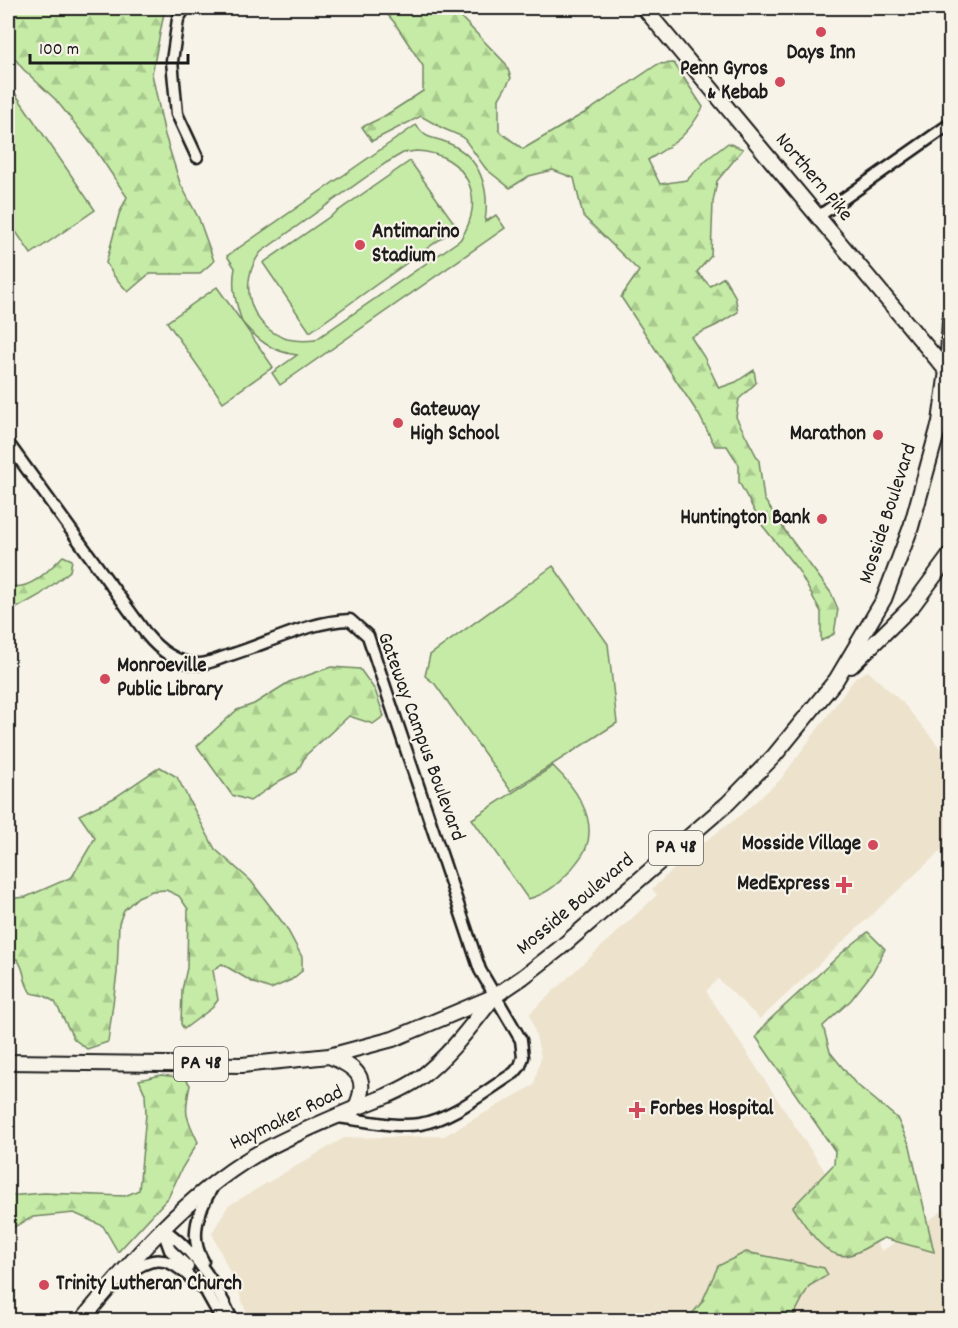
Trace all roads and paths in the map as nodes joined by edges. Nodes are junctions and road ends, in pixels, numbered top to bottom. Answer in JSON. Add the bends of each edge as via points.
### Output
{"nodes":[{"id":1,"x":185,"y":8,"type":"edge"},
{"id":2,"x":644,"y":8,"type":"edge"},
{"id":3,"x":951,"y":124,"type":"edge"},
{"id":4,"x":197,"y":157,"type":"dead end"},
{"id":5,"x":819,"y":216,"type":"junction"},
{"id":6,"x":951,"y":320,"type":"edge"},
{"id":7,"x":949,"y":373,"type":"edge"},
{"id":8,"x":8,"y":443,"type":"edge"},
{"id":9,"x":951,"y":555,"type":"edge"},
{"id":10,"x":836,"y":680,"type":"junction"},
{"id":11,"x":495,"y":996,"type":"junction"},
{"id":12,"x":329,"y":1056,"type":"junction"},
{"id":13,"x":8,"y":1062,"type":"edge"},
{"id":14,"x":355,"y":1109,"type":"junction"},
{"id":15,"x":336,"y":1117,"type":"junction"},
{"id":16,"x":217,"y":1181,"type":"junction"},
{"id":17,"x":162,"y":1228,"type":"junction"},
{"id":18,"x":108,"y":1289,"type":"junction"},
{"id":19,"x":210,"y":1289,"type":"junction"},
{"id":20,"x":82,"y":1320,"type":"edge"},
{"id":21,"x":222,"y":1320,"type":"edge"},
{"id":22,"x":232,"y":1320,"type":"edge"}],
"edges":[{"from":1,"to":4,"type":"street","via":[[178,20],[172,60],[177,114]]},
{"from":2,"to":5,"type":"main road","name":"Northern Pike"},
{"from":3,"to":5,"type":"street"},
{"from":5,"to":7,"type":"main road","name":"Northern Pike"},
{"from":6,"to":7,"type":"main road","name":"Mosside Boulevard","number":"PA 48"},
{"from":7,"to":10,"type":"main road","name":"Mosside Boulevard","number":"PA 48","via":[[940,422],[911,527],[884,599]]},
{"from":8,"to":11,"type":"street","name":"Gateway Campus Boulevard","via":[[147,635],[177,660],[198,665],[329,620],[350,620],[368,636],[480,970]]},
{"from":9,"to":10,"type":"main road","via":[[913,605]]},
{"from":10,"to":11,"type":"main road","name":"Mosside Boulevard","number":"PA 48","via":[[774,756],[728,802],[559,949]]},
{"from":11,"to":12,"type":"main road","name":"Mosside Boulevard","number":"PA 48","via":[[393,1039]]},
{"from":11,"to":14,"type":"main road","name":"Haymaker Road","via":[[462,1038],[420,1077]]},
{"from":11,"to":15,"type":"street","name":"Gateway Campus Boulevard","via":[[523,1050],[520,1066],[514,1073],[458,1109],[420,1124]]},
{"from":12,"to":13,"type":"main road","name":"Mosside Boulevard","number":"PA 48","via":[[242,1065]]},
{"from":12,"to":14,"type":"main road","via":[[347,1064],[360,1077],[362,1092]]},
{"from":14,"to":15,"type":"main road","name":"Haymaker Road"},
{"from":15,"to":16,"type":"main road","name":"Haymaker Road","via":[[275,1144]]},
{"from":16,"to":17,"type":"main road","name":"Haymaker Road"},
{"from":16,"to":19,"type":"street","via":[[198,1216],[195,1239],[208,1270]]},
{"from":17,"to":18,"type":"main road","name":"Haymaker Road"},
{"from":17,"to":19,"type":"street","via":[[170,1250]]},
{"from":18,"to":19,"type":"street","via":[[144,1263],[164,1260]]},
{"from":18,"to":20,"type":"main road","name":"Haymaker Road"},
{"from":19,"to":21,"type":"street"},
{"from":19,"to":22,"type":"street"}]}
